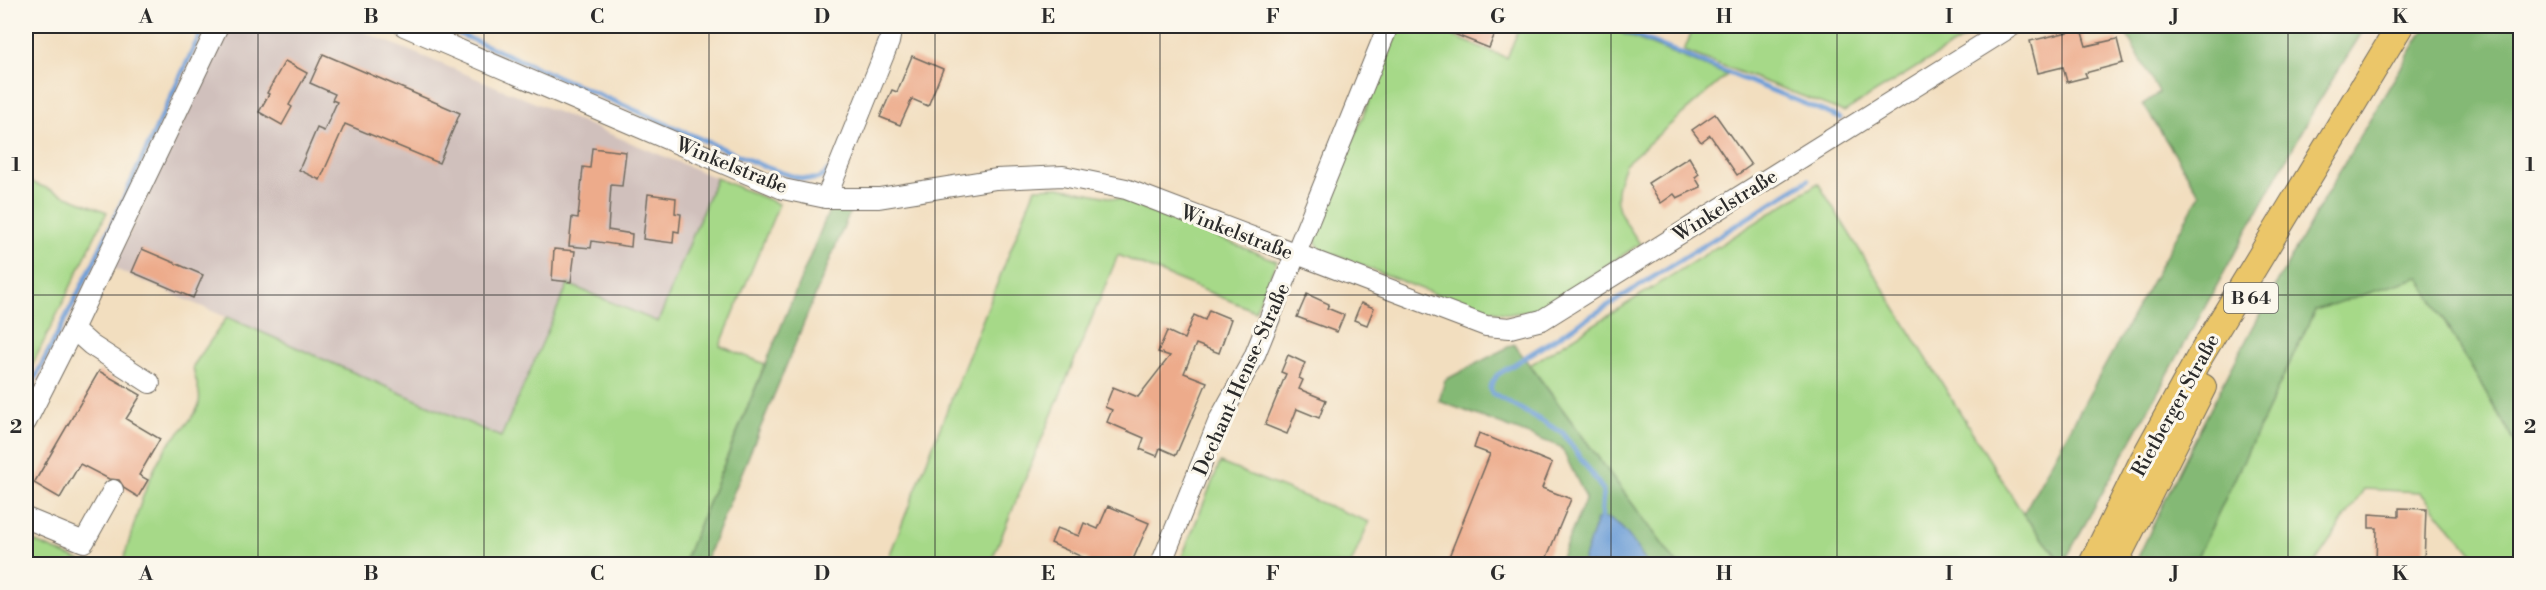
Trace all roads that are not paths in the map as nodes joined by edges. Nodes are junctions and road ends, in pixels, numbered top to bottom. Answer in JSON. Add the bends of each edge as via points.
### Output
{"nodes":[{"id":1,"x":218,"y":26,"type":"edge"},
{"id":2,"x":404,"y":26,"type":"edge"},
{"id":3,"x":892,"y":26,"type":"edge"},
{"id":4,"x":1388,"y":26,"type":"edge"},
{"id":5,"x":2012,"y":26,"type":"edge"},
{"id":6,"x":2400,"y":26,"type":"edge"},
{"id":7,"x":2340,"y":126,"type":"junction"},
{"id":8,"x":826,"y":198,"type":"junction"},
{"id":9,"x":1296,"y":256,"type":"junction"},
{"id":10,"x":73,"y":328,"type":"junction"},
{"id":11,"x":150,"y":383,"type":"dead end"},
{"id":12,"x":26,"y":422,"type":"edge"},
{"id":13,"x":113,"y":490,"type":"dead end"},
{"id":14,"x":26,"y":518,"type":"edge"},
{"id":15,"x":1161,"y":564,"type":"edge"},
{"id":16,"x":2092,"y":564,"type":"edge"},
{"id":17,"x":2114,"y":564,"type":"edge"}],
"edges":[{"from":1,"to":10,"type":"street"},
{"from":2,"to":8,"type":"street","name":"Winkelstraße","via":[[783,189]]},
{"from":3,"to":8,"type":"street"},
{"from":4,"to":9,"type":"street","name":"Dechant-Hense-Straße"},
{"from":5,"to":9,"type":"street","name":"Winkelstraße","via":[[1542,320],[1510,328],[1486,326]]},
{"from":6,"to":7,"type":"main road","name":"Rietberger Straße","number":"B 64"},
{"from":7,"to":16,"type":"main road","name":"Rietberger Straße","number":"B 64","via":[[2199,358]]},
{"from":7,"to":17,"type":"main road","name":"Rietberger Straße","number":"B 64"},
{"from":8,"to":9,"type":"street","name":"Winkelstraße","via":[[879,198],[996,179],[1063,176],[1126,189]]},
{"from":9,"to":15,"type":"street","name":"Dechant-Hense-Straße","via":[[1254,357],[1219,420]]},
{"from":10,"to":11,"type":"street","via":[[91,345]]},
{"from":10,"to":12,"type":"street"},
{"from":13,"to":14,"type":"street","via":[[84,542]]}]}
